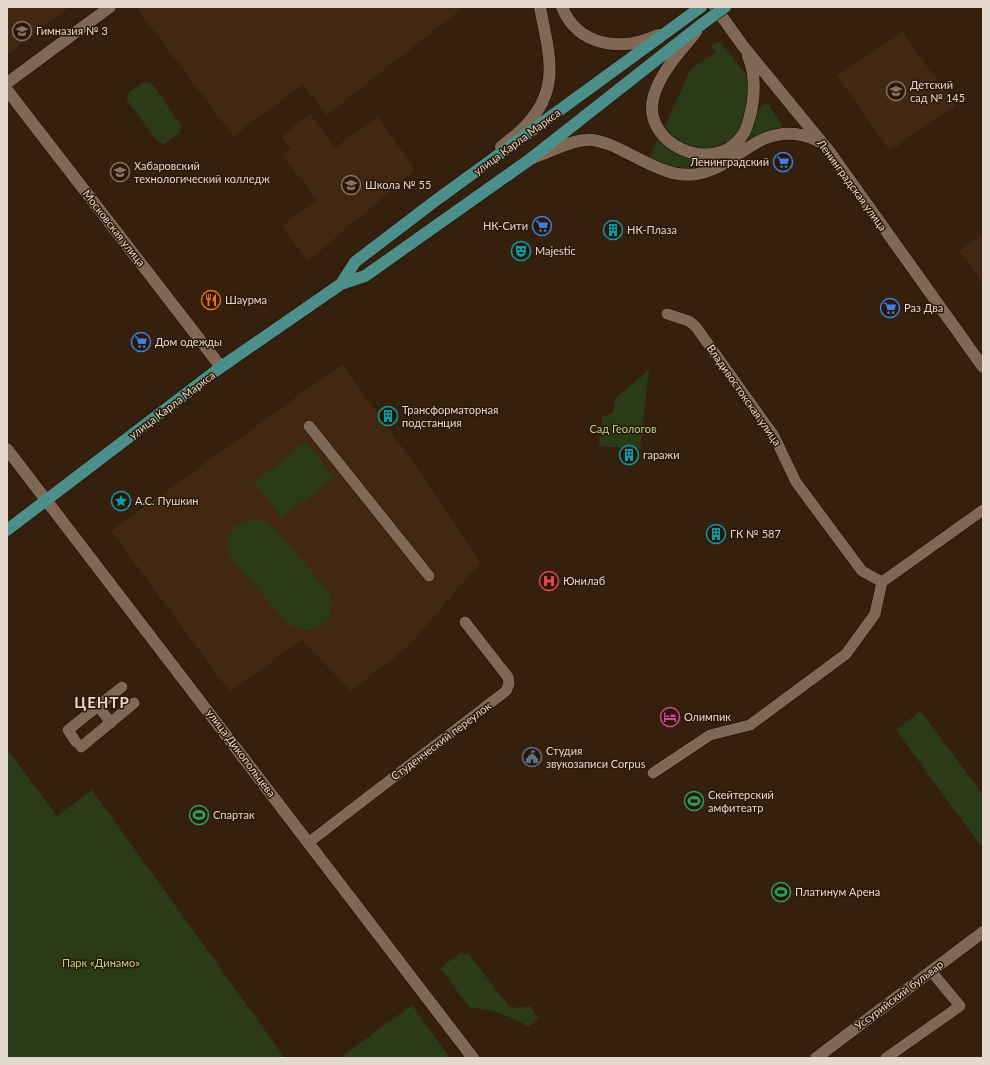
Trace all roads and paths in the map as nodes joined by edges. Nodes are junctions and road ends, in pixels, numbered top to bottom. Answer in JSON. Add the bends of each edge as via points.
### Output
{"nodes":[{"id":1,"x":110,"y":7,"type":"edge"},
{"id":2,"x":540,"y":7,"type":"edge"},
{"id":3,"x":562,"y":7,"type":"edge"},
{"id":4,"x":715,"y":7,"type":"edge"},
{"id":5,"x":726,"y":7,"type":"edge"},
{"id":6,"x":698,"y":9,"type":"edge"},
{"id":7,"x":702,"y":24,"type":"junction"},
{"id":8,"x":743,"y":46,"type":"junction"},
{"id":9,"x":7,"y":83,"type":"edge"},
{"id":10,"x":7,"y":90,"type":"edge"},
{"id":11,"x":826,"y":147,"type":"junction"},
{"id":12,"x":529,"y":160,"type":"junction"},
{"id":13,"x":471,"y":175,"type":"junction"},
{"id":14,"x":341,"y":284,"type":"junction"},
{"id":15,"x":667,"y":314,"type":"dead end"},
{"id":16,"x":221,"y":367,"type":"junction"},
{"id":17,"x":983,"y":367,"type":"edge"},
{"id":18,"x":309,"y":426,"type":"dead end"},
{"id":19,"x":7,"y":449,"type":"edge"},
{"id":20,"x":46,"y":501,"type":"junction"},
{"id":21,"x":983,"y":510,"type":"edge"},
{"id":22,"x":7,"y":530,"type":"edge"},
{"id":23,"x":429,"y":576,"type":"dead end"},
{"id":24,"x":882,"y":582,"type":"junction"},
{"id":25,"x":465,"y":622,"type":"dead end"},
{"id":26,"x":122,"y":687,"type":"dead end"},
{"id":27,"x":134,"y":703,"type":"dead end"},
{"id":28,"x":98,"y":706,"type":"junction"},
{"id":29,"x":111,"y":723,"type":"junction"},
{"id":30,"x":653,"y":773,"type":"dead end"},
{"id":31,"x":308,"y":843,"type":"junction"},
{"id":32,"x":983,"y":932,"type":"edge"},
{"id":33,"x":932,"y":971,"type":"junction"},
{"id":34,"x":473,"y":1058,"type":"edge"},
{"id":35,"x":816,"y":1058,"type":"edge"},
{"id":36,"x":886,"y":1058,"type":"edge"}],
"edges":[{"from":1,"to":9,"type":"main road"},
{"from":2,"to":13,"type":"main road","via":[[550,63],[546,93],[526,126]]},
{"from":3,"to":6,"type":"main road","via":[[570,22],[581,33],[595,41],[616,45],[639,43],[653,38]]},
{"from":4,"to":8,"type":"main road","name":"Ленинградская улица"},
{"from":5,"to":7,"type":"main road","name":"улица Карла Маркса","bridge":true},
{"from":6,"to":13,"type":"main road","name":"улица Карла Маркса"},
{"from":7,"to":8,"type":"main road","via":[[667,69],[657,85],[652,103],[654,120],[658,128],[677,148],[690,153],[711,154],[723,150],[742,137],[754,95],[753,71]]},
{"from":7,"to":12,"type":"main road","name":"улица Карла Маркса"},
{"from":8,"to":11,"type":"main road","name":"Ленинградская улица"},
{"from":10,"to":16,"type":"main road","name":"Московская улица"},
{"from":11,"to":12,"type":"main road","via":[[806,136],[782,133],[768,136],[702,174],[690,175],[670,172],[598,141],[587,140]]},
{"from":11,"to":17,"type":"main road","name":"Ленинградская улица"},
{"from":12,"to":14,"type":"main road","name":"улица Карла Маркса","via":[[365,276]]},
{"from":13,"to":14,"type":"main road","name":"улица Карла Маркса","via":[[355,262]]},
{"from":14,"to":16,"type":"main road","name":"улица Карла Маркса"},
{"from":15,"to":24,"type":"street","name":"Владивостокская улица","via":[[689,321],[696,327],[774,436],[796,482],[862,571]]},
{"from":16,"to":20,"type":"main road","name":"улица Карла Маркса"},
{"from":18,"to":23,"type":"street"},
{"from":19,"to":20,"type":"main road","name":"улица Дикопольцева"},
{"from":20,"to":22,"type":"main road","name":"улица Карла Маркса"},
{"from":20,"to":31,"type":"main road","name":"улица Дикопольцева","via":[[200,698]]},
{"from":21,"to":24,"type":"street"},
{"from":24,"to":30,"type":"street","via":[[874,614],[846,654],[750,725],[710,735]]},
{"from":25,"to":31,"type":"street","name":"Студенческий переулок","via":[[508,677],[506,691]]},
{"from":26,"to":28,"type":"street"},
{"from":27,"to":29,"type":"street"},
{"from":28,"to":29,"type":"street"},
{"from":28,"to":29,"type":"street","via":[[68,730],[79,744]]},
{"from":31,"to":34,"type":"main road","name":"улица Дикопольцева"},
{"from":32,"to":33,"type":"main road","name":"Уссурийский бульвар"},
{"from":33,"to":35,"type":"main road","name":"Уссурийский бульвар"},
{"from":33,"to":36,"type":"street","via":[[960,1006]]}]}
